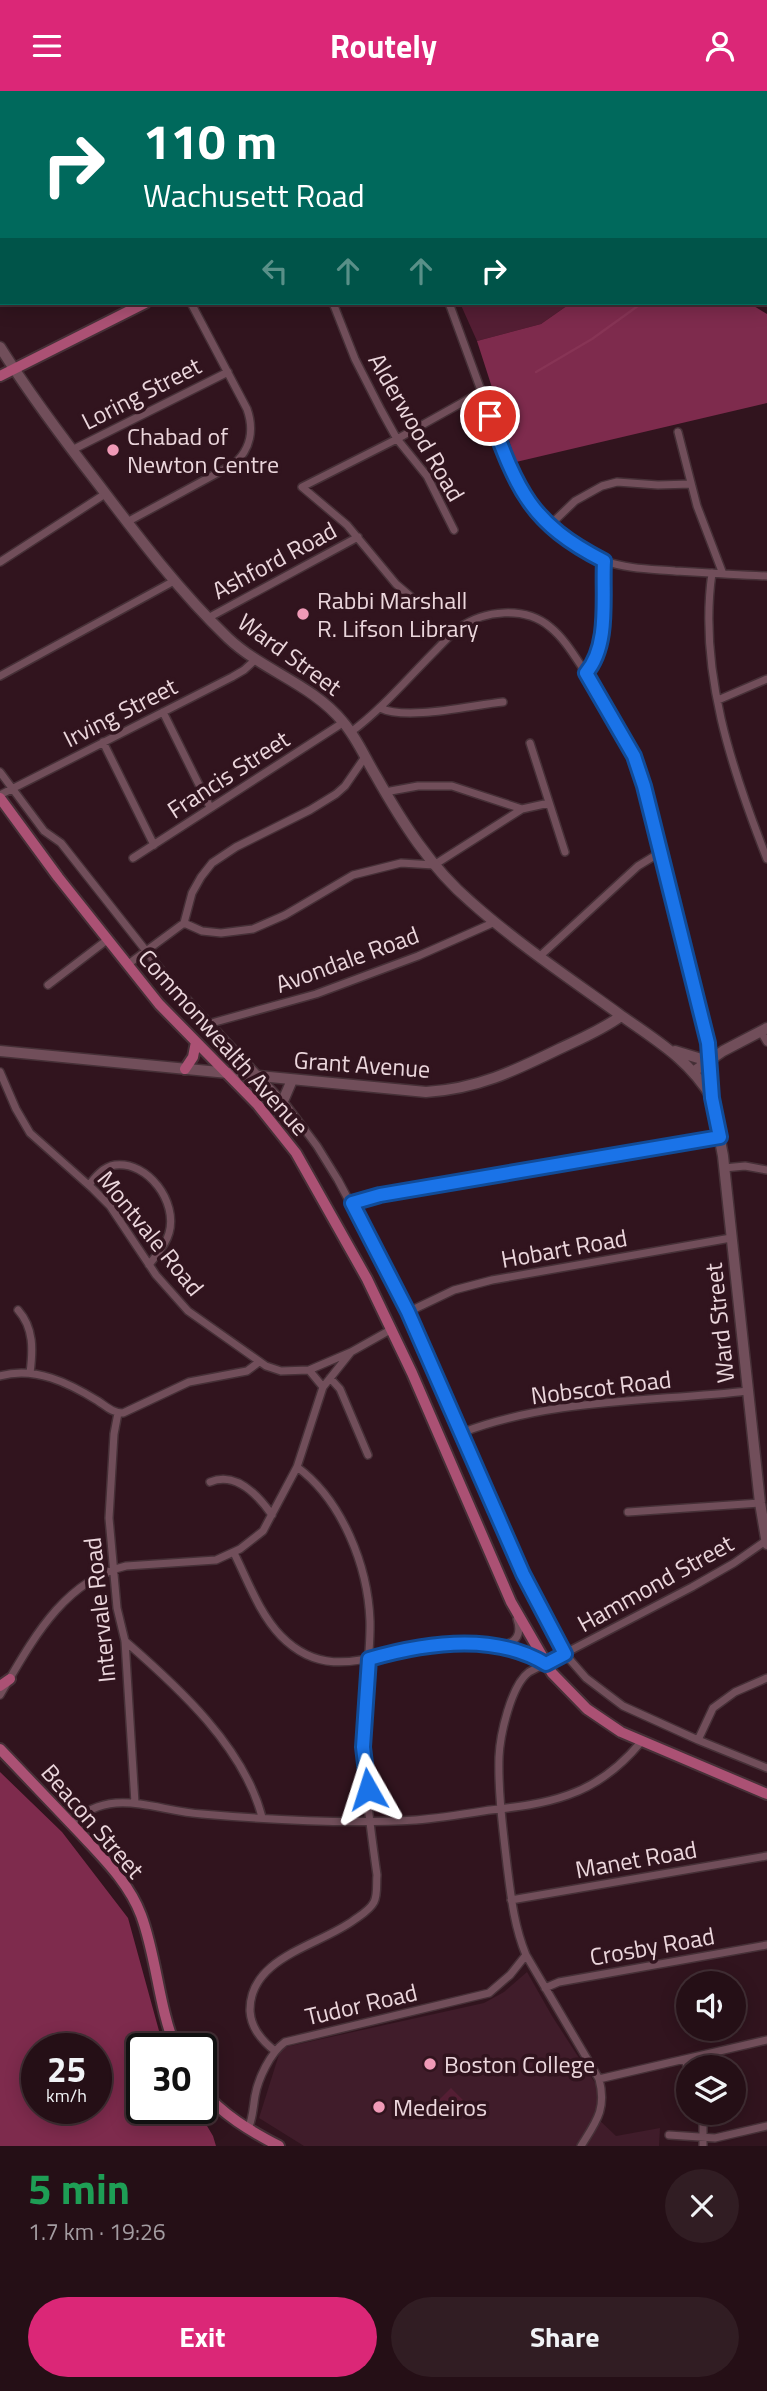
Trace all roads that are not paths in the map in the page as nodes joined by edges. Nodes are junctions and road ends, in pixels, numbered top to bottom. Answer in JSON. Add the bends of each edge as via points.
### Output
{"nodes":[{"id":1,"x":141,"y":305,"type":"edge"},
{"id":2,"x":192,"y":305,"type":"edge"},
{"id":3,"x":334,"y":305,"type":"edge"},
{"id":4,"x":450,"y":305,"type":"edge"},
{"id":5,"x":0,"y":347,"type":"edge"},
{"id":6,"x":14,"y":369,"type":"junction"},
{"id":7,"x":228,"y":372,"type":"junction"},
{"id":8,"x":0,"y":376,"type":"edge"},
{"id":9,"x":481,"y":392,"type":"junction"},
{"id":10,"x":678,"y":432,"type":"dead end"},
{"id":11,"x":397,"y":439,"type":"junction"},
{"id":12,"x":72,"y":450,"type":"junction"},
{"id":13,"x":691,"y":484,"type":"junction"},
{"id":14,"x":105,"y":494,"type":"junction"},
{"id":15,"x":127,"y":522,"type":"junction"},
{"id":16,"x":549,"y":526,"type":"junction"},
{"id":17,"x":454,"y":530,"type":"dead end"},
{"id":18,"x":358,"y":537,"type":"junction"},
{"id":19,"x":604,"y":561,"type":"junction"},
{"id":20,"x":0,"y":562,"type":"edge"},
{"id":21,"x":712,"y":573,"type":"junction"},
{"id":22,"x":723,"y":574,"type":"junction"},
{"id":23,"x":767,"y":576,"type":"edge"},
{"id":24,"x":174,"y":580,"type":"junction"},
{"id":25,"x":416,"y":601,"type":"dead end"},
{"id":26,"x":208,"y":618,"type":"junction"},
{"id":27,"x":255,"y":660,"type":"junction"},
{"id":28,"x":586,"y":673,"type":"junction"},
{"id":29,"x":0,"y":676,"type":"edge"},
{"id":30,"x":767,"y":679,"type":"edge"},
{"id":31,"x":718,"y":700,"type":"junction"},
{"id":32,"x":503,"y":702,"type":"dead end"},
{"id":33,"x":380,"y":708,"type":"junction"},
{"id":34,"x":163,"y":712,"type":"junction"},
{"id":35,"x":344,"y":722,"type":"junction"},
{"id":36,"x":351,"y":732,"type":"junction"},
{"id":37,"x":103,"y":742,"type":"junction"},
{"id":38,"x":530,"y":743,"type":"dead end"},
{"id":39,"x":365,"y":757,"type":"junction"},
{"id":40,"x":0,"y":772,"type":"edge"},
{"id":41,"x":11,"y":787,"type":"junction"},
{"id":42,"x":385,"y":792,"type":"junction"},
{"id":43,"x":0,"y":797,"type":"edge"},
{"id":44,"x":549,"y":803,"type":"junction"},
{"id":45,"x":210,"y":807,"type":"junction"},
{"id":46,"x":522,"y":809,"type":"junction"},
{"id":47,"x":44,"y":831,"type":"junction"},
{"id":48,"x":31,"y":842,"type":"junction"},
{"id":49,"x":154,"y":845,"type":"junction"},
{"id":50,"x":565,"y":852,"type":"dead end"},
{"id":51,"x":661,"y":852,"type":"junction"},
{"id":52,"x":133,"y":858,"type":"dead end"},
{"id":53,"x":767,"y":859,"type":"edge"},
{"id":54,"x":434,"y":865,"type":"junction"},
{"id":55,"x":495,"y":922,"type":"junction"},
{"id":56,"x":184,"y":923,"type":"junction"},
{"id":57,"x":107,"y":940,"type":"junction"},
{"id":58,"x":145,"y":950,"type":"junction"},
{"id":59,"x":540,"y":956,"type":"junction"},
{"id":60,"x":127,"y":965,"type":"junction"},
{"id":61,"x":48,"y":985,"type":"dead end"},
{"id":62,"x":621,"y":1016,"type":"junction"},
{"id":63,"x":208,"y":1024,"type":"junction"},
{"id":64,"x":764,"y":1030,"type":"edge"},
{"id":65,"x":196,"y":1042,"type":"junction"},
{"id":66,"x":767,"y":1042,"type":"edge"},
{"id":67,"x":0,"y":1051,"type":"edge"},
{"id":68,"x":672,"y":1051,"type":"junction"},
{"id":69,"x":708,"y":1061,"type":"junction"},
{"id":70,"x":185,"y":1069,"type":"junction"},
{"id":71,"x":0,"y":1072,"type":"edge"},
{"id":72,"x":693,"y":1072,"type":"junction"},
{"id":73,"x":227,"y":1074,"type":"junction"},
{"id":74,"x":259,"y":1077,"type":"junction"},
{"id":75,"x":292,"y":1080,"type":"junction"},
{"id":76,"x":712,"y":1098,"type":"junction"},
{"id":77,"x":282,"y":1101,"type":"junction"},
{"id":78,"x":720,"y":1137,"type":"junction"},
{"id":79,"x":724,"y":1168,"type":"junction"},
{"id":80,"x":767,"y":1170,"type":"edge"},
{"id":81,"x":89,"y":1185,"type":"junction"},
{"id":82,"x":352,"y":1203,"type":"junction"},
{"id":83,"x":732,"y":1238,"type":"junction"},
{"id":84,"x":149,"y":1265,"type":"junction"},
{"id":85,"x":18,"y":1310,"type":"dead end"},
{"id":86,"x":408,"y":1312,"type":"junction"},
{"id":87,"x":392,"y":1329,"type":"junction"},
{"id":88,"x":351,"y":1352,"type":"junction"},
{"id":89,"x":259,"y":1362,"type":"junction"},
{"id":90,"x":309,"y":1370,"type":"junction"},
{"id":91,"x":30,"y":1373,"type":"junction"},
{"id":92,"x":0,"y":1376,"type":"edge"},
{"id":93,"x":330,"y":1378,"type":"junction"},
{"id":94,"x":323,"y":1387,"type":"junction"},
{"id":95,"x":748,"y":1391,"type":"junction"},
{"id":96,"x":118,"y":1413,"type":"junction"},
{"id":97,"x":461,"y":1433,"type":"junction"},
{"id":98,"x":368,"y":1455,"type":"dead end"},
{"id":99,"x":297,"y":1467,"type":"junction"},
{"id":100,"x":210,"y":1482,"type":"dead end"},
{"id":101,"x":760,"y":1503,"type":"junction"},
{"id":102,"x":628,"y":1512,"type":"dead end"},
{"id":103,"x":272,"y":1515,"type":"junction"},
{"id":104,"x":767,"y":1541,"type":"edge"},
{"id":105,"x":234,"y":1553,"type":"junction"},
{"id":106,"x":113,"y":1569,"type":"junction"},
{"id":107,"x":511,"y":1602,"type":"junction"},
{"id":108,"x":125,"y":1641,"type":"junction"},
{"id":109,"x":498,"y":1647,"type":"junction"},
{"id":110,"x":565,"y":1654,"type":"junction"},
{"id":111,"x":369,"y":1659,"type":"junction"},
{"id":112,"x":546,"y":1664,"type":"junction"},
{"id":113,"x":767,"y":1678,"type":"edge"},
{"id":114,"x":5,"y":1682,"type":"edge"},
{"id":115,"x":0,"y":1695,"type":"edge"},
{"id":116,"x":698,"y":1740,"type":"junction"},
{"id":117,"x":641,"y":1742,"type":"junction"},
{"id":118,"x":0,"y":1749,"type":"edge"},
{"id":119,"x":6,"y":1760,"type":"edge"},
{"id":120,"x":767,"y":1768,"type":"edge"},
{"id":121,"x":767,"y":1794,"type":"edge"},
{"id":122,"x":135,"y":1803,"type":"junction"},
{"id":123,"x":501,"y":1809,"type":"junction"},
{"id":124,"x":262,"y":1818,"type":"junction"},
{"id":125,"x":371,"y":1821,"type":"junction"},
{"id":126,"x":71,"y":1823,"type":"junction"},
{"id":127,"x":767,"y":1856,"type":"edge"},
{"id":128,"x":511,"y":1899,"type":"junction"},
{"id":129,"x":767,"y":1945,"type":"edge"},
{"id":130,"x":526,"y":1955,"type":"junction"},
{"id":131,"x":545,"y":1988,"type":"junction"},
{"id":132,"x":171,"y":2033,"type":"edge"},
{"id":133,"x":767,"y":2040,"type":"edge"},
{"id":134,"x":275,"y":2051,"type":"junction"},
{"id":135,"x":702,"y":2055,"type":"edge"},
{"id":136,"x":676,"y":2061,"type":"edge"},
{"id":137,"x":599,"y":2079,"type":"junction"},
{"id":138,"x":217,"y":2106,"type":"edge"},
{"id":139,"x":767,"y":2126,"type":"edge"},
{"id":140,"x":248,"y":2129,"type":"junction"},
{"id":141,"x":669,"y":2135,"type":"dead end"},
{"id":142,"x":703,"y":2142,"type":"edge"},
{"id":143,"x":279,"y":2146,"type":"edge"},
{"id":144,"x":581,"y":2146,"type":"edge"}],
"edges":[{"from":1,"to":6,"type":"main road"},
{"from":2,"to":7,"type":"street"},
{"from":3,"to":11,"type":"street","name":"Alderwood Road","via":[[355,359]]},
{"from":4,"to":9,"type":"street"},
{"from":5,"to":6,"type":"street","name":"Ward Street"},
{"from":6,"to":8,"type":"main road"},
{"from":6,"to":12,"type":"street","name":"Ward Street"},
{"from":7,"to":12,"type":"street","name":"Loring Street"},
{"from":7,"to":15,"type":"street","via":[[250,417],[251,432],[243,454],[227,468]]},
{"from":9,"to":11,"type":"street"},
{"from":9,"to":16,"type":"street","via":[[519,488]]},
{"from":10,"to":13,"type":"street"},
{"from":11,"to":17,"type":"street","name":"Alderwood Road","via":[[427,476]]},
{"from":11,"to":18,"type":"street","via":[[302,487]]},
{"from":12,"to":14,"type":"street","name":"Ward Street"},
{"from":13,"to":16,"type":"street","via":[[617,482],[602,486],[575,501]]},
{"from":13,"to":22,"type":"street"},
{"from":14,"to":15,"type":"street","name":"Ward Street"},
{"from":14,"to":20,"type":"street"},
{"from":15,"to":24,"type":"street","name":"Ward Street"},
{"from":16,"to":19,"type":"street"},
{"from":18,"to":25,"type":"street"},
{"from":18,"to":26,"type":"street","name":"Ashford Road"},
{"from":19,"to":21,"type":"street"},
{"from":19,"to":28,"type":"street","via":[[599,648]]},
{"from":21,"to":22,"type":"street"},
{"from":21,"to":31,"type":"street","via":[[709,643]]},
{"from":22,"to":23,"type":"street"},
{"from":24,"to":26,"type":"street","name":"Ward Street"},
{"from":24,"to":29,"type":"street"},
{"from":26,"to":27,"type":"street","name":"Ward Street"},
{"from":27,"to":34,"type":"street","name":"Irving Street","via":[[241,672]]},
{"from":27,"to":35,"type":"street","name":"Ward Street","via":[[310,692]]},
{"from":28,"to":33,"type":"street","via":[[548,625],[532,617],[491,614],[459,628]]},
{"from":28,"to":51,"type":"street","via":[[634,756]]},
{"from":30,"to":31,"type":"street"},
{"from":31,"to":53,"type":"street"},
{"from":32,"to":33,"type":"street","via":[[444,710],[389,712]]},
{"from":33,"to":36,"type":"street"},
{"from":34,"to":37,"type":"street","name":"Irving Street"},
{"from":34,"to":45,"type":"street"},
{"from":35,"to":36,"type":"street","name":"Ward Street"},
{"from":35,"to":45,"type":"street","name":"Francis Street"},
{"from":36,"to":39,"type":"street","name":"Ward Street"},
{"from":37,"to":41,"type":"street","name":"Irving Street"},
{"from":37,"to":49,"type":"street"},
{"from":38,"to":44,"type":"street"},
{"from":39,"to":42,"type":"street","name":"Ward Street"},
{"from":39,"to":56,"type":"street","via":[[336,794],[212,863],[192,893]]},
{"from":40,"to":41,"type":"street","name":"Commonwealth Avenue"},
{"from":41,"to":43,"type":"street","name":"Irving Street"},
{"from":41,"to":47,"type":"street","name":"Commonwealth Avenue"},
{"from":42,"to":46,"type":"street","via":[[452,786]]},
{"from":42,"to":54,"type":"street","name":"Ward Street"},
{"from":43,"to":48,"type":"main road","name":"Commonwealth Avenue"},
{"from":44,"to":46,"type":"street"},
{"from":44,"to":50,"type":"street"},
{"from":45,"to":49,"type":"street","name":"Francis Street"},
{"from":46,"to":54,"type":"street"},
{"from":47,"to":48,"type":"street"},
{"from":47,"to":58,"type":"street","name":"Commonwealth Avenue","via":[[61,843]]},
{"from":48,"to":57,"type":"main road","name":"Commonwealth Avenue"},
{"from":49,"to":52,"type":"street","name":"Francis Street"},
{"from":51,"to":59,"type":"street","via":[[638,866]]},
{"from":51,"to":69,"type":"street","via":[[708,1043]]},
{"from":54,"to":55,"type":"street","name":"Ward Street"},
{"from":54,"to":56,"type":"street","via":[[401,863],[353,875],[276,920],[244,931],[211,932]]},
{"from":55,"to":59,"type":"street","name":"Ward Street"},
{"from":55,"to":63,"type":"street","name":"Avondale Road","via":[[316,994]]},
{"from":56,"to":58,"type":"street"},
{"from":57,"to":60,"type":"main road","name":"Commonwealth Avenue"},
{"from":57,"to":61,"type":"street"},
{"from":58,"to":60,"type":"street"},
{"from":58,"to":63,"type":"street","name":"Commonwealth Avenue"},
{"from":59,"to":62,"type":"street","name":"Ward Street"},
{"from":60,"to":65,"type":"main road","name":"Commonwealth Avenue"},
{"from":62,"to":68,"type":"street","name":"Ward Street"},
{"from":62,"to":75,"type":"street","name":"Grant Avenue","via":[[517,1070],[469,1087],[426,1092]]},
{"from":63,"to":74,"type":"street","name":"Commonwealth Avenue"},
{"from":64,"to":66,"type":"street"},
{"from":64,"to":69,"type":"street"},
{"from":65,"to":70,"type":"main road"},
{"from":65,"to":73,"type":"main road","name":"Commonwealth Avenue"},
{"from":67,"to":70,"type":"street","name":"Grant Avenue"},
{"from":68,"to":69,"type":"street","name":"Ward Street"},
{"from":68,"to":72,"type":"street","name":"Ward Street"},
{"from":69,"to":72,"type":"street"},
{"from":69,"to":76,"type":"street","name":"Ward Street"},
{"from":70,"to":73,"type":"street","name":"Grant Avenue"},
{"from":71,"to":81,"type":"street","name":"Montvale Road","via":[[30,1133]]},
{"from":72,"to":76,"type":"street","name":"Ward Street"},
{"from":73,"to":74,"type":"street","name":"Grant Avenue"},
{"from":73,"to":87,"type":"main road","name":"Commonwealth Avenue","via":[[296,1153]]},
{"from":74,"to":75,"type":"street","name":"Grant Avenue"},
{"from":74,"to":77,"type":"street","name":"Commonwealth Avenue"},
{"from":75,"to":77,"type":"street"},
{"from":76,"to":78,"type":"street","name":"Ward Street"},
{"from":77,"to":82,"type":"street","name":"Commonwealth Avenue"},
{"from":78,"to":79,"type":"street","name":"Ward Street"},
{"from":78,"to":82,"type":"street"},
{"from":79,"to":80,"type":"street","via":[[745,1165]]},
{"from":79,"to":83,"type":"street","name":"Ward Street"},
{"from":81,"to":84,"type":"street","name":"Montvale Road","via":[[121,1221]]},
{"from":81,"to":84,"type":"street","via":[[104,1170],[122,1165],[136,1168],[159,1187],[171,1224]]},
{"from":82,"to":86,"type":"street","name":"Commonwealth Avenue"},
{"from":83,"to":86,"type":"street","name":"Hobart Road","via":[[492,1280],[454,1290]]},
{"from":83,"to":95,"type":"street","name":"Ward Street"},
{"from":84,"to":89,"type":"street","name":"Montvale Road","via":[[188,1311]]},
{"from":85,"to":91,"type":"street","via":[[30,1330]]},
{"from":86,"to":97,"type":"street","name":"Commonwealth Avenue"},
{"from":87,"to":88,"type":"street"},
{"from":87,"to":107,"type":"main road","name":"Commonwealth Avenue"},
{"from":88,"to":90,"type":"street","name":"Montvale Road"},
{"from":88,"to":93,"type":"street"},
{"from":89,"to":90,"type":"street","name":"Montvale Road","via":[[277,1370]]},
{"from":89,"to":96,"type":"street","via":[[247,1371],[189,1382]]},
{"from":90,"to":94,"type":"street"},
{"from":91,"to":92,"type":"street"},
{"from":91,"to":96,"type":"street","via":[[58,1380]]},
{"from":93,"to":94,"type":"street"},
{"from":93,"to":98,"type":"street","via":[[340,1388]]},
{"from":94,"to":99,"type":"street"},
{"from":95,"to":97,"type":"street","name":"Nobscot Road","via":[[575,1406]]},
{"from":95,"to":101,"type":"street","name":"Ward Street"},
{"from":96,"to":106,"type":"street","name":"Intervale Road","via":[[109,1504]]},
{"from":97,"to":110,"type":"street","name":"Commonwealth Avenue","via":[[527,1583]]},
{"from":99,"to":103,"type":"street"},
{"from":99,"to":111,"type":"street","via":[[322,1490],[353,1547],[368,1602]]},
{"from":100,"to":103,"type":"street","via":[[225,1478],[238,1483]]},
{"from":101,"to":102,"type":"street"},
{"from":101,"to":104,"type":"street","name":"Ward Street"},
{"from":103,"to":105,"type":"street","via":[[263,1531]]},
{"from":104,"to":110,"type":"street","name":"Hammond Street","via":[[692,1587]]},
{"from":105,"to":106,"type":"street","via":[[207,1561]]},
{"from":105,"to":111,"type":"street","via":[[265,1615],[292,1645],[330,1662]]},
{"from":106,"to":108,"type":"street","name":"Intervale Road"},
{"from":106,"to":114,"type":"street","via":[[88,1581],[54,1612]]},
{"from":107,"to":109,"type":"street","via":[[519,1633],[512,1643]]},
{"from":107,"to":112,"type":"main road","name":"Commonwealth Avenue"},
{"from":108,"to":122,"type":"street","name":"Intervale Road"},
{"from":108,"to":124,"type":"street","via":[[212,1726],[257,1800]]},
{"from":109,"to":111,"type":"street","via":[[426,1646]]},
{"from":109,"to":112,"type":"street","via":[[527,1653]]},
{"from":110,"to":112,"type":"street","name":"Hammond Street"},
{"from":110,"to":116,"type":"street","name":"Commonwealth Avenue","via":[[610,1698]]},
{"from":111,"to":125,"type":"street","via":[[363,1747]]},
{"from":112,"to":117,"type":"main road","name":"Commonwealth Avenue","via":[[587,1709]]},
{"from":112,"to":123,"type":"street","name":"Hammond Street","via":[[523,1677],[512,1700],[499,1758]]},
{"from":113,"to":116,"type":"street","via":[[713,1708]]},
{"from":114,"to":115,"type":"street"},
{"from":116,"to":120,"type":"street","name":"Commonwealth Avenue"},
{"from":117,"to":121,"type":"main road","name":"Commonwealth Avenue"},
{"from":117,"to":123,"type":"street","via":[[619,1765],[571,1794]]},
{"from":118,"to":119,"type":"main road","name":"Beacon Street"},
{"from":119,"to":126,"type":"main road","name":"Beacon Street"},
{"from":122,"to":124,"type":"street","via":[[177,1812]]},
{"from":122,"to":126,"type":"street","via":[[96,1805]]},
{"from":123,"to":125,"type":"street"},
{"from":123,"to":128,"type":"street","name":"Hammond Street"},
{"from":124,"to":125,"type":"street"},
{"from":125,"to":134,"type":"street","via":[[377,1875],[374,1903],[335,1933],[289,1955],[255,1985],[250,2001],[252,2023]]},
{"from":126,"to":132,"type":"main road","name":"Beacon Street","via":[[114,1871],[137,1907]]},
{"from":127,"to":128,"type":"street","name":"Manet Road"},
{"from":128,"to":130,"type":"street","name":"Hammond Street"},
{"from":129,"to":131,"type":"street","name":"Crosby Road"},
{"from":130,"to":131,"type":"street","name":"Hammond Street"},
{"from":130,"to":134,"type":"street","name":"Tudor Road","via":[[489,1993],[292,2040]]},
{"from":131,"to":137,"type":"street","name":"Hammond Street"},
{"from":133,"to":135,"type":"street"},
{"from":134,"to":140,"type":"street","via":[[256,2089]]},
{"from":136,"to":137,"type":"street"},
{"from":137,"to":144,"type":"street","name":"Hammond Street","via":[[601,2111]]},
{"from":138,"to":140,"type":"main road"},
{"from":139,"to":142,"type":"street"},
{"from":140,"to":143,"type":"main road"},
{"from":141,"to":142,"type":"street"}]}
